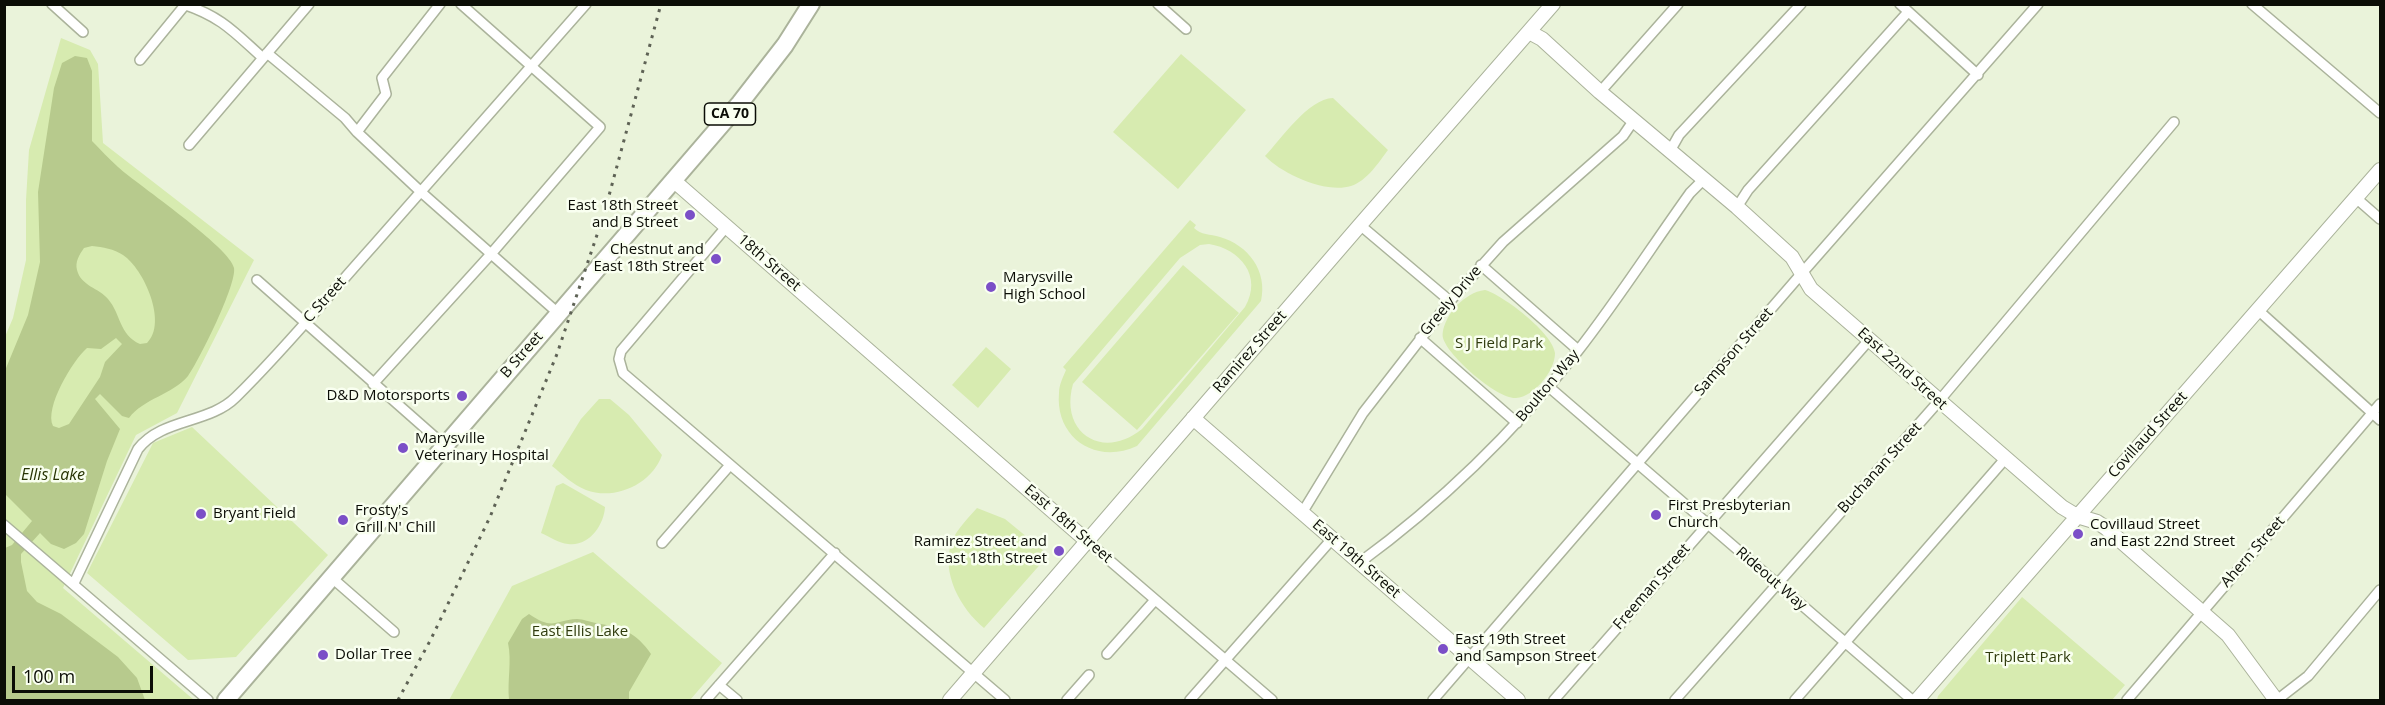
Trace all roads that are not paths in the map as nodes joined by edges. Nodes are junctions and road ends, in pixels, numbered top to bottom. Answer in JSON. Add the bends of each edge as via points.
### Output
{"nodes":[{"id":1,"x":51,"y":4,"type":"edge"},
{"id":2,"x":309,"y":4,"type":"edge"},
{"id":3,"x":440,"y":4,"type":"edge"},
{"id":4,"x":461,"y":4,"type":"edge"},
{"id":5,"x":586,"y":4,"type":"edge"},
{"id":6,"x":812,"y":4,"type":"edge"},
{"id":7,"x":1158,"y":4,"type":"edge"},
{"id":8,"x":1553,"y":4,"type":"edge"},
{"id":9,"x":1678,"y":4,"type":"edge"},
{"id":10,"x":1801,"y":4,"type":"edge"},
{"id":11,"x":1899,"y":4,"type":"edge"},
{"id":12,"x":2038,"y":4,"type":"edge"},
{"id":13,"x":2252,"y":4,"type":"edge"},
{"id":14,"x":184,"y":5,"type":"edge"},
{"id":15,"x":1908,"y":12,"type":"junction"},
{"id":16,"x":1186,"y":29,"type":"dead end"},
{"id":17,"x":84,"y":32,"type":"dead end"},
{"id":18,"x":1529,"y":32,"type":"junction"},
{"id":19,"x":265,"y":56,"type":"junction"},
{"id":20,"x":140,"y":60,"type":"dead end"},
{"id":21,"x":531,"y":67,"type":"junction"},
{"id":22,"x":1978,"y":75,"type":"junction"},
{"id":23,"x":1600,"y":92,"type":"junction"},
{"id":24,"x":2380,"y":113,"type":"edge"},
{"id":25,"x":1634,"y":120,"type":"junction"},
{"id":26,"x":2174,"y":123,"type":"dead end"},
{"id":27,"x":357,"y":132,"type":"junction"},
{"id":28,"x":189,"y":145,"type":"dead end"},
{"id":29,"x":1670,"y":150,"type":"junction"},
{"id":30,"x":2380,"y":170,"type":"edge"},
{"id":31,"x":1704,"y":179,"type":"junction"},
{"id":32,"x":673,"y":180,"type":"junction"},
{"id":33,"x":421,"y":192,"type":"junction"},
{"id":34,"x":2356,"y":198,"type":"junction"},
{"id":35,"x":1737,"y":207,"type":"junction"},
{"id":36,"x":2380,"y":219,"type":"edge"},
{"id":37,"x":1360,"y":225,"type":"junction"},
{"id":38,"x":727,"y":226,"type":"junction"},
{"id":39,"x":491,"y":254,"type":"junction"},
{"id":40,"x":1481,"y":265,"type":"junction"},
{"id":41,"x":1802,"y":273,"type":"junction"},
{"id":42,"x":257,"y":280,"type":"dead end"},
{"id":43,"x":1450,"y":301,"type":"junction"},
{"id":44,"x":2259,"y":310,"type":"junction"},
{"id":45,"x":558,"y":313,"type":"junction"},
{"id":46,"x":304,"y":323,"type":"junction"},
{"id":47,"x":1420,"y":338,"type":"junction"},
{"id":48,"x":1870,"y":339,"type":"junction"},
{"id":49,"x":863,"y":346,"type":"joint"},
{"id":50,"x":1578,"y":350,"type":"junction"},
{"id":51,"x":373,"y":384,"type":"junction"},
{"id":52,"x":1549,"y":387,"type":"junction"},
{"id":53,"x":1939,"y":401,"type":"junction"},
{"id":54,"x":2380,"y":404,"type":"edge"},
{"id":55,"x":2372,"y":413,"type":"junction"},
{"id":56,"x":1193,"y":418,"type":"junction"},
{"id":57,"x":2380,"y":420,"type":"edge"},
{"id":58,"x":1516,"y":423,"type":"junction"},
{"id":59,"x":444,"y":446,"type":"junction"},
{"id":60,"x":2005,"y":459,"type":"junction"},
{"id":61,"x":1637,"y":464,"type":"junction"},
{"id":62,"x":730,"y":465,"type":"junction"},
{"id":63,"x":1302,"y":513,"type":"junction"},
{"id":64,"x":2077,"y":516,"type":"junction"},
{"id":65,"x":1707,"y":524,"type":"junction"},
{"id":66,"x":4,"y":525,"type":"edge"},
{"id":67,"x":1332,"y":539,"type":"junction"},
{"id":68,"x":1087,"y":540,"type":"junction"},
{"id":69,"x":662,"y":543,"type":"dead end"},
{"id":70,"x":835,"y":554,"type":"junction"},
{"id":71,"x":1359,"y":563,"type":"junction"},
{"id":72,"x":331,"y":577,"type":"junction"},
{"id":73,"x":74,"y":583,"type":"junction"},
{"id":74,"x":1776,"y":584,"type":"junction"},
{"id":75,"x":2380,"y":590,"type":"edge"},
{"id":76,"x":1155,"y":600,"type":"junction"},
{"id":77,"x":2203,"y":611,"type":"junction"},
{"id":78,"x":394,"y":632,"type":"dead end"},
{"id":79,"x":1845,"y":644,"type":"junction"},
{"id":80,"x":1107,"y":654,"type":"dead end"},
{"id":81,"x":1470,"y":658,"type":"junction"},
{"id":82,"x":1225,"y":660,"type":"junction"},
{"id":83,"x":973,"y":673,"type":"junction"},
{"id":84,"x":1089,"y":675,"type":"dead end"},
{"id":85,"x":719,"y":685,"type":"junction"},
{"id":86,"x":208,"y":700,"type":"edge"},
{"id":87,"x":226,"y":700,"type":"edge"},
{"id":88,"x":706,"y":700,"type":"edge"},
{"id":89,"x":737,"y":700,"type":"edge"},
{"id":90,"x":950,"y":700,"type":"edge"},
{"id":91,"x":1005,"y":700,"type":"edge"},
{"id":92,"x":1067,"y":700,"type":"edge"},
{"id":93,"x":1190,"y":700,"type":"edge"},
{"id":94,"x":1272,"y":700,"type":"edge"},
{"id":95,"x":1433,"y":700,"type":"edge"},
{"id":96,"x":1518,"y":700,"type":"edge"},
{"id":97,"x":1554,"y":700,"type":"edge"},
{"id":98,"x":1675,"y":700,"type":"edge"},
{"id":99,"x":1796,"y":700,"type":"edge"},
{"id":100,"x":1912,"y":700,"type":"edge"},
{"id":101,"x":1917,"y":700,"type":"edge"},
{"id":102,"x":2127,"y":700,"type":"edge"},
{"id":103,"x":2276,"y":700,"type":"edge"}],
"edges":[{"from":1,"to":17,"type":"street"},
{"from":2,"to":19,"type":"street"},
{"from":3,"to":27,"type":"street","via":[[382,78],[386,94]]},
{"from":4,"to":21,"type":"street"},
{"from":5,"to":21,"type":"street","name":"C Street"},
{"from":6,"to":32,"type":"highway","name":"B Street","number":"CA 70","via":[[756,84]]},
{"from":7,"to":16,"type":"street"},
{"from":8,"to":18,"type":"street","name":"Ramirez Street"},
{"from":9,"to":23,"type":"street"},
{"from":10,"to":29,"type":"street","via":[[1679,135]]},
{"from":11,"to":15,"type":"street"},
{"from":12,"to":22,"type":"street","name":"Sampson Street"},
{"from":13,"to":24,"type":"street"},
{"from":14,"to":19,"type":"street","via":[[221,20]]},
{"from":14,"to":20,"type":"street"},
{"from":15,"to":22,"type":"street"},
{"from":15,"to":35,"type":"street"},
{"from":18,"to":23,"type":"street","name":"East 22nd Street","via":[[1542,39]]},
{"from":18,"to":37,"type":"street","name":"Ramirez Street"},
{"from":19,"to":27,"type":"street","via":[[345,118]]},
{"from":19,"to":28,"type":"street"},
{"from":21,"to":33,"type":"street","name":"C Street"},
{"from":21,"to":39,"type":"street","via":[[600,127]]},
{"from":22,"to":41,"type":"street","name":"Sampson Street"},
{"from":23,"to":25,"type":"street","name":"East 22nd Street"},
{"from":25,"to":29,"type":"street","name":"East 22nd Street"},
{"from":25,"to":40,"type":"street","name":"Greely Drive","via":[[1623,136]]},
{"from":26,"to":53,"type":"street","name":"Buchanan Street"},
{"from":27,"to":33,"type":"street"},
{"from":29,"to":31,"type":"street","name":"East 22nd Street"},
{"from":30,"to":34,"type":"street","name":"Covillaud Street"},
{"from":31,"to":35,"type":"street","name":"East 22nd Street"},
{"from":31,"to":50,"type":"street","name":"Boulton Way"},
{"from":32,"to":38,"type":"street","name":"18th Street"},
{"from":32,"to":45,"type":"highway","name":"B Street","number":"CA 70"},
{"from":33,"to":39,"type":"street"},
{"from":33,"to":46,"type":"street","name":"C Street"},
{"from":34,"to":36,"type":"street"},
{"from":34,"to":44,"type":"street","name":"Covillaud Street"},
{"from":35,"to":41,"type":"street","name":"East 22nd Street","via":[[1792,257]]},
{"from":37,"to":43,"type":"street"},
{"from":37,"to":56,"type":"street","name":"Ramirez Street"},
{"from":38,"to":49,"type":"street","name":"18th Street"},
{"from":38,"to":62,"type":"street","via":[[627,343],[619,359],[627,377]]},
{"from":39,"to":45,"type":"street"},
{"from":39,"to":51,"type":"street"},
{"from":40,"to":43,"type":"street","name":"Greely Drive"},
{"from":40,"to":50,"type":"street"},
{"from":41,"to":48,"type":"street","name":"East 22nd Street","via":[[1811,289]]},
{"from":41,"to":61,"type":"street","name":"Sampson Street"},
{"from":42,"to":46,"type":"street"},
{"from":43,"to":47,"type":"street","name":"Greely Drive"},
{"from":44,"to":55,"type":"street"},
{"from":44,"to":64,"type":"street","name":"Covillaud Street"},
{"from":45,"to":59,"type":"highway","name":"B Street","number":"CA 70"},
{"from":46,"to":51,"type":"street"},
{"from":46,"to":73,"type":"street","name":"C Street","via":[[234,399],[145,439]]},
{"from":47,"to":58,"type":"street"},
{"from":47,"to":63,"type":"street","name":"Greely Drive","via":[[1348,434]]},
{"from":48,"to":53,"type":"street","name":"East 22nd Street"},
{"from":48,"to":65,"type":"street","name":"Freeman Street"},
{"from":49,"to":68,"type":"street","name":"East 18th Street"},
{"from":50,"to":52,"type":"street","name":"Boulton Way"},
{"from":51,"to":59,"type":"street"},
{"from":52,"to":58,"type":"street","name":"Boulton Way"},
{"from":52,"to":61,"type":"street","name":"Rideout Way"},
{"from":53,"to":60,"type":"street","name":"East 22nd Street"},
{"from":53,"to":74,"type":"street","name":"Buchanan Street"},
{"from":54,"to":55,"type":"street","name":"Ahern Street"},
{"from":55,"to":57,"type":"street"},
{"from":55,"to":77,"type":"street","name":"Ahern Street"},
{"from":56,"to":63,"type":"street","name":"East 19th Street"},
{"from":56,"to":68,"type":"street","name":"Ramirez Street"},
{"from":58,"to":71,"type":"street","name":"Boulton Way","via":[[1447,493]]},
{"from":59,"to":72,"type":"highway","name":"B Street","number":"CA 70"},
{"from":60,"to":64,"type":"street","name":"East 22nd Street"},
{"from":60,"to":79,"type":"street"},
{"from":61,"to":65,"type":"street","name":"Rideout Way"},
{"from":61,"to":81,"type":"street","name":"Sampson Street"},
{"from":62,"to":69,"type":"street"},
{"from":62,"to":70,"type":"street"},
{"from":63,"to":67,"type":"street","name":"East 19th Street"},
{"from":64,"to":77,"type":"street","name":"East 22nd Street","via":[[2106,528]]},
{"from":64,"to":101,"type":"street","name":"Covillaud Street"},
{"from":65,"to":74,"type":"street","name":"Rideout Way"},
{"from":65,"to":97,"type":"street","name":"Freeman Street"},
{"from":66,"to":73,"type":"street"},
{"from":67,"to":71,"type":"street","name":"East 19th Street"},
{"from":67,"to":82,"type":"street"},
{"from":68,"to":76,"type":"street","name":"East 18th Street"},
{"from":68,"to":83,"type":"street","name":"Ramirez Street"},
{"from":70,"to":83,"type":"street"},
{"from":70,"to":85,"type":"street"},
{"from":71,"to":81,"type":"street","name":"East 19th Street"},
{"from":72,"to":78,"type":"street"},
{"from":72,"to":87,"type":"highway","name":"B Street","number":"CA 70"},
{"from":73,"to":86,"type":"street"},
{"from":74,"to":79,"type":"street","name":"Rideout Way"},
{"from":74,"to":98,"type":"street","name":"Buchanan Street"},
{"from":75,"to":103,"type":"street","via":[[2308,676]]},
{"from":76,"to":80,"type":"street"},
{"from":76,"to":82,"type":"street","name":"East 18th Street"},
{"from":77,"to":102,"type":"street","name":"Ahern Street"},
{"from":77,"to":103,"type":"street","name":"East 22nd Street","via":[[2236,644]]},
{"from":79,"to":99,"type":"street"},
{"from":79,"to":100,"type":"street","name":"Rideout Way"},
{"from":81,"to":95,"type":"street","name":"Sampson Street"},
{"from":81,"to":96,"type":"street","name":"East 19th Street"},
{"from":82,"to":93,"type":"street"},
{"from":82,"to":94,"type":"street","name":"East 18th Street"},
{"from":83,"to":90,"type":"street","name":"Ramirez Street"},
{"from":83,"to":91,"type":"street"},
{"from":84,"to":92,"type":"street"},
{"from":85,"to":88,"type":"street"},
{"from":85,"to":89,"type":"street"}]}
